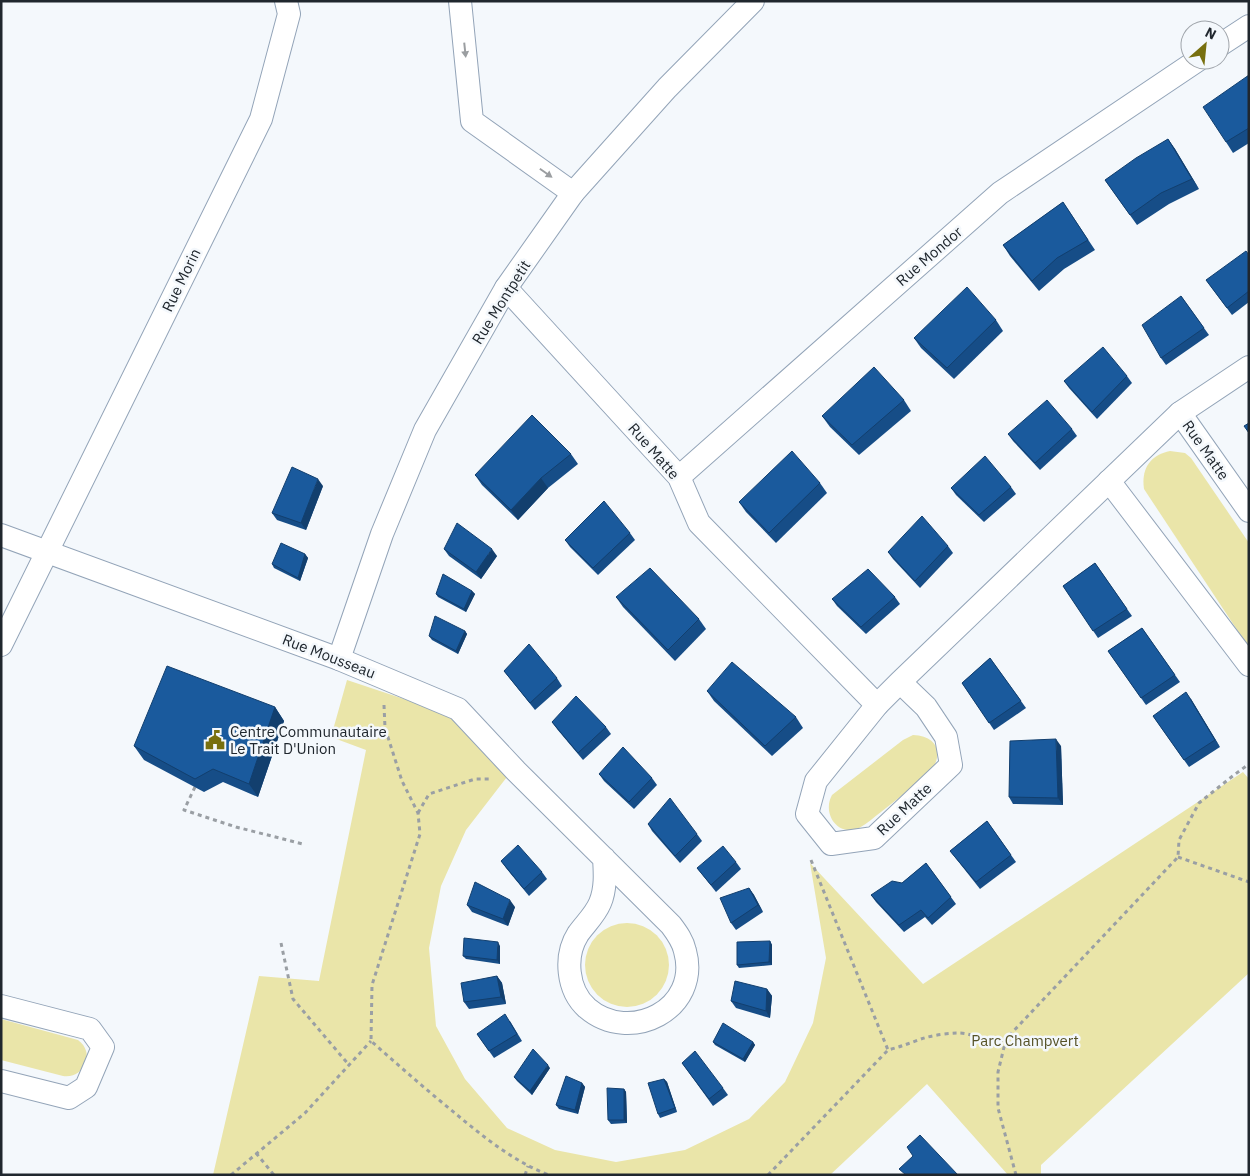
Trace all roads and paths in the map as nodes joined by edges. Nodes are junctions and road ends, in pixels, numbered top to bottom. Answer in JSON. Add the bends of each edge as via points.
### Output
{"nodes":[{"id":1,"x":286,"y":1,"type":"edge"},
{"id":2,"x":460,"y":1,"type":"edge"},
{"id":3,"x":753,"y":1,"type":"edge"},
{"id":4,"x":1249,"y":26,"type":"edge"},
{"id":5,"x":1230,"y":38,"type":"edge"},
{"id":6,"x":1183,"y":70,"type":"edge"},
{"id":7,"x":573,"y":193,"type":"junction"},
{"id":8,"x":506,"y":288,"type":"junction"},
{"id":9,"x":1249,"y":367,"type":"edge"},
{"id":10,"x":1180,"y":413,"type":"junction"},
{"id":11,"x":679,"y":477,"type":"junction"},
{"id":12,"x":1109,"y":481,"type":"junction"},
{"id":13,"x":1249,"y":511,"type":"edge"},
{"id":14,"x":1,"y":535,"type":"edge"},
{"id":15,"x":46,"y":551,"type":"junction"},
{"id":16,"x":1,"y":645,"type":"edge"},
{"id":17,"x":339,"y":659,"type":"junction"},
{"id":18,"x":1249,"y":665,"type":"edge"},
{"id":19,"x":382,"y":677,"type":"junction"},
{"id":20,"x":900,"y":682,"type":"junction"},
{"id":21,"x":876,"y":705,"type":"junction"},
{"id":22,"x":1249,"y":764,"type":"edge"},
{"id":23,"x":526,"y":780,"type":"junction"},
{"id":24,"x":195,"y":787,"type":"edge"},
{"id":25,"x":418,"y":813,"type":"junction"},
{"id":26,"x":820,"y":831,"type":"junction"},
{"id":27,"x":303,"y":844,"type":"dead end"},
{"id":28,"x":1178,"y":856,"type":"junction"},
{"id":29,"x":604,"y":858,"type":"junction"},
{"id":30,"x":1249,"y":882,"type":"edge"},
{"id":31,"x":281,"y":943,"type":"dead end"},
{"id":32,"x":1,"y":1006,"type":"edge"},
{"id":33,"x":1006,"y":1039,"type":"junction"},
{"id":34,"x":371,"y":1041,"type":"junction"},
{"id":35,"x":888,"y":1050,"type":"junction"},
{"id":36,"x":348,"y":1065,"type":"junction"},
{"id":37,"x":1,"y":1081,"type":"edge"},
{"id":38,"x":256,"y":1153,"type":"junction"},
{"id":39,"x":528,"y":1166,"type":"junction"},
{"id":40,"x":231,"y":1175,"type":"edge"},
{"id":41,"x":274,"y":1175,"type":"edge"},
{"id":42,"x":525,"y":1175,"type":"edge"},
{"id":43,"x":549,"y":1175,"type":"edge"},
{"id":44,"x":768,"y":1175,"type":"edge"},
{"id":45,"x":1016,"y":1175,"type":"edge"}],
"edges":[{"from":1,"to":15,"type":"street","name":"Rue Morin","via":[[289,14],[261,119]]},
{"from":2,"to":7,"type":"street","one_way":true,"via":[[472,121]]},
{"from":3,"to":7,"type":"street","name":"Rue Montpetit","via":[[667,88]]},
{"from":4,"to":5,"type":"street"},
{"from":6,"to":11,"type":"street","name":"Rue Mondor","via":[[1000,193]]},
{"from":7,"to":8,"type":"street","name":"Rue Montpetit"},
{"from":8,"to":11,"type":"street","name":"Rue Matte"},
{"from":8,"to":17,"type":"street","name":"Rue Montpetit","via":[[425,430],[382,534]]},
{"from":9,"to":10,"type":"street","name":"Rue Matte"},
{"from":10,"to":12,"type":"street","name":"Rue Matte"},
{"from":10,"to":13,"type":"street","name":"Rue Matte"},
{"from":11,"to":21,"type":"street","name":"Rue Matte","via":[[699,523]]},
{"from":12,"to":18,"type":"street"},
{"from":12,"to":20,"type":"street","name":"Rue Matte"},
{"from":14,"to":15,"type":"street","name":"Rue Mousseau"},
{"from":15,"to":16,"type":"street","name":"Rue Morin"},
{"from":15,"to":17,"type":"street","name":"Rue Mousseau"},
{"from":17,"to":19,"type":"street","name":"Rue Mousseau"},
{"from":19,"to":23,"type":"street","name":"Rue Mousseau","via":[[458,709]]},
{"from":19,"to":25,"type":"path","via":[[385,728],[402,781]]},
{"from":20,"to":21,"type":"street","name":"Rue Matte"},
{"from":20,"to":26,"type":"street","name":"Rue Matte","via":[[926,707],[946,737],[951,765],[874,838],[832,844]]},
{"from":21,"to":26,"type":"street","name":"Rue Matte","via":[[816,781],[807,814]]},
{"from":22,"to":28,"type":"path","via":[[1199,803],[1179,840]]},
{"from":23,"to":25,"type":"path","via":[[475,779],[429,794]]},
{"from":23,"to":29,"type":"street","name":"Rue Mousseau"},
{"from":24,"to":27,"type":"path","via":[[184,810]]},
{"from":25,"to":34,"type":"path","via":[[420,834],[372,985]]},
{"from":26,"to":35,"type":"path","via":[[809,854]]},
{"from":28,"to":30,"type":"path"},
{"from":28,"to":33,"type":"path"},
{"from":29,"to":29,"type":"street","name":"Rue Mousseau","via":[[605,881],[600,903],[572,949],[571,979],[576,994],[598,1016],[612,1022],[642,1023],[669,1008],[679,996],[685,982],[686,952],[671,925]]},
{"from":31,"to":36,"type":"path","via":[[294,999]]},
{"from":32,"to":37,"type":"street","via":[[90,1029],[103,1047],[86,1087],[69,1098]]},
{"from":33,"to":35,"type":"path","via":[[992,1042],[962,1033],[940,1035]]},
{"from":33,"to":45,"type":"path","via":[[998,1072],[998,1108]]},
{"from":34,"to":36,"type":"path"},
{"from":34,"to":39,"type":"path","via":[[464,1120]]},
{"from":35,"to":44,"type":"path"},
{"from":36,"to":38,"type":"path","via":[[305,1113]]},
{"from":38,"to":40,"type":"path"},
{"from":38,"to":41,"type":"path"},
{"from":39,"to":42,"type":"path"},
{"from":39,"to":43,"type":"path"}]}
